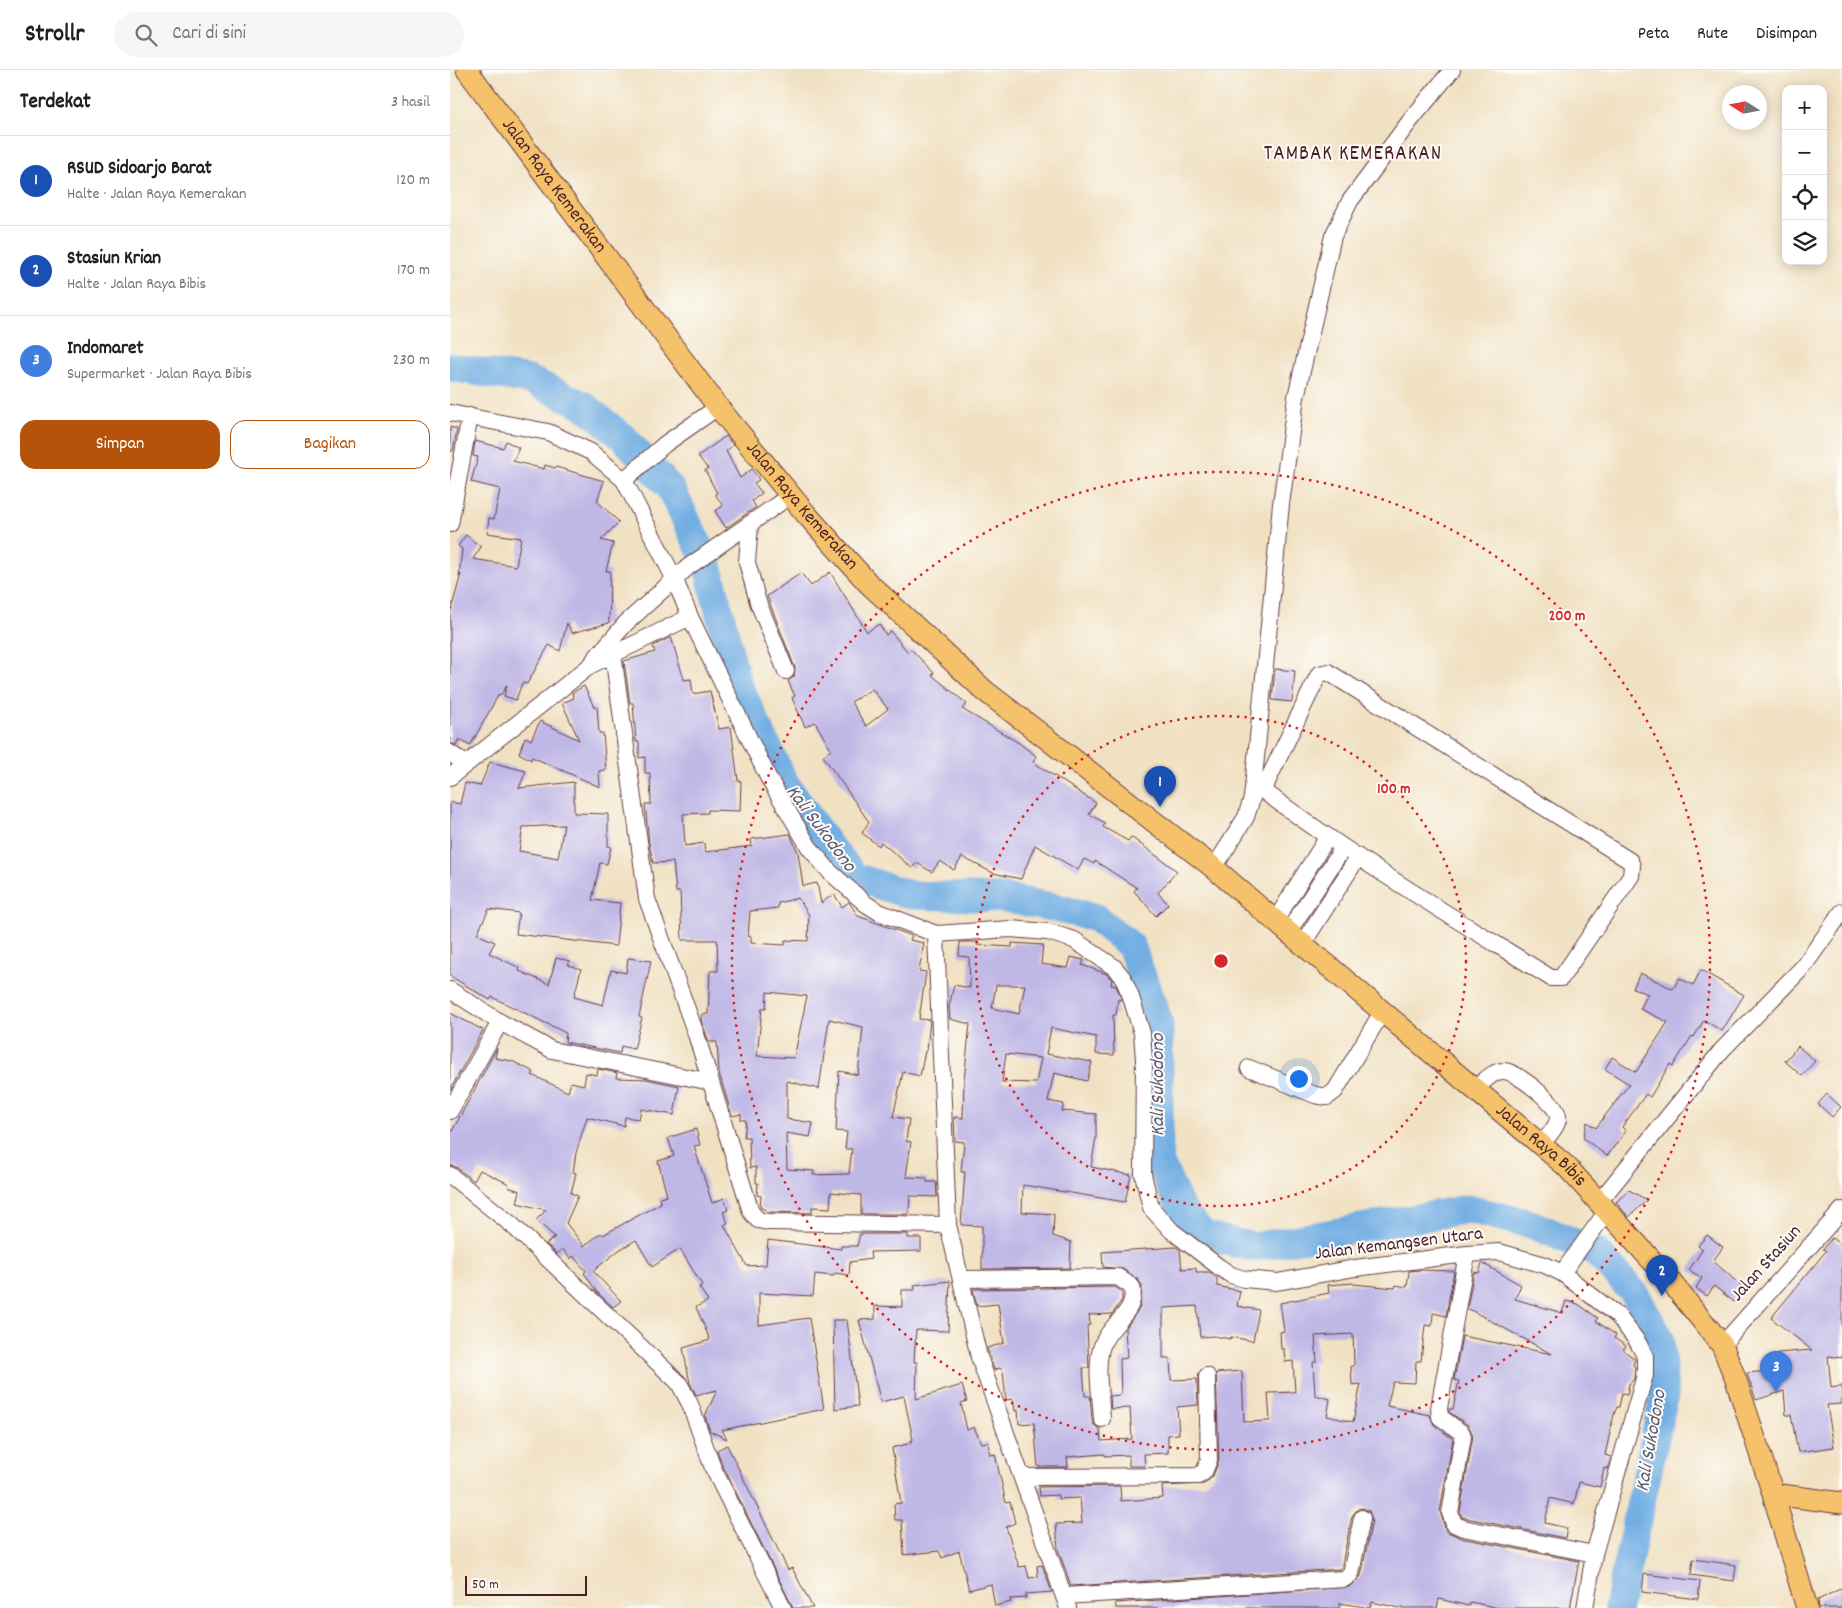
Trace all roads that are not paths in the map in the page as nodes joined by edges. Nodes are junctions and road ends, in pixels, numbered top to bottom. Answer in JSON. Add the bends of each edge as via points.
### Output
{"nodes":[{"id":1,"x":1452,"y":70,"type":"edge"},
{"id":2,"x":472,"y":73,"type":"edge"},
{"id":3,"x":718,"y":407,"type":"junction"},
{"id":4,"x":450,"y":414,"type":"edge"},
{"id":5,"x":470,"y":416,"type":"junction"},
{"id":6,"x":629,"y":475,"type":"junction"},
{"id":7,"x":791,"y":495,"type":"junction"},
{"id":8,"x":450,"y":524,"type":"edge"},
{"id":9,"x":750,"y":524,"type":"junction"},
{"id":10,"x":675,"y":580,"type":"junction"},
{"id":11,"x":690,"y":617,"type":"junction"},
{"id":12,"x":613,"y":654,"type":"junction"},
{"id":13,"x":590,"y":665,"type":"junction"},
{"id":14,"x":786,"y":671,"type":"dead end"},
{"id":15,"x":450,"y":753,"type":"edge"},
{"id":16,"x":466,"y":764,"type":"junction"},
{"id":17,"x":450,"y":777,"type":"edge"},
{"id":18,"x":1327,"y":838,"type":"junction"},
{"id":19,"x":1343,"y":848,"type":"junction"},
{"id":20,"x":1358,"y":857,"type":"junction"},
{"id":21,"x":1214,"y":868,"type":"junction"},
{"id":22,"x":1842,"y":912,"type":"edge"},
{"id":23,"x":1288,"y":933,"type":"junction"},
{"id":24,"x":936,"y":934,"type":"junction"},
{"id":25,"x":450,"y":990,"type":"edge"},
{"id":26,"x":1382,"y":1012,"type":"junction"},
{"id":27,"x":500,"y":1022,"type":"junction"},
{"id":28,"x":1249,"y":1068,"type":"dead end"},
{"id":29,"x":711,"y":1082,"type":"junction"},
{"id":30,"x":1474,"y":1089,"type":"junction"},
{"id":31,"x":450,"y":1111,"type":"edge"},
{"id":32,"x":1541,"y":1145,"type":"junction"},
{"id":33,"x":450,"y":1175,"type":"edge"},
{"id":34,"x":1603,"y":1206,"type":"junction"},
{"id":35,"x":1842,"y":1210,"type":"edge"},
{"id":36,"x":948,"y":1225,"type":"junction"},
{"id":37,"x":1467,"y":1254,"type":"junction"},
{"id":38,"x":1564,"y":1270,"type":"junction"},
{"id":39,"x":961,"y":1279,"type":"junction"},
{"id":40,"x":1722,"y":1345,"type":"junction"},
{"id":41,"x":1207,"y":1376,"type":"dead end"},
{"id":42,"x":1102,"y":1419,"type":"dead end"},
{"id":43,"x":1022,"y":1477,"type":"junction"},
{"id":44,"x":1773,"y":1494,"type":"junction"},
{"id":45,"x":1842,"y":1503,"type":"edge"},
{"id":46,"x":1362,"y":1518,"type":"dead end"},
{"id":47,"x":1594,"y":1554,"type":"junction"},
{"id":48,"x":1066,"y":1602,"type":"edge"},
{"id":49,"x":783,"y":1608,"type":"edge"},
{"id":50,"x":1585,"y":1608,"type":"edge"},
{"id":51,"x":1807,"y":1608,"type":"edge"}],
"edges":[{"from":1,"to":21,"type":"street","via":[[1350,201],[1333,236],[1296,397],[1281,504],[1252,798],[1246,817]]},
{"from":2,"to":3,"type":"main road","name":"Jalan Raya Kemerakan"},
{"from":3,"to":6,"type":"street","via":[[665,444]]},
{"from":3,"to":7,"type":"main road","name":"Jalan Raya Kemerakan"},
{"from":4,"to":5,"type":"street"},
{"from":5,"to":6,"type":"street","via":[[548,432]]},
{"from":5,"to":8,"type":"street"},
{"from":6,"to":10,"type":"street"},
{"from":7,"to":9,"type":"street"},
{"from":7,"to":21,"type":"main road","name":"Jalan Raya Kemerakan","via":[[868,582],[985,692]]},
{"from":9,"to":10,"type":"street","via":[[688,567]]},
{"from":9,"to":14,"type":"street","via":[[747,562],[758,602]]},
{"from":10,"to":11,"type":"street"},
{"from":10,"to":13,"type":"street","via":[[626,623]]},
{"from":11,"to":12,"type":"street"},
{"from":11,"to":24,"type":"street","via":[[770,779],[809,847],[830,872],[866,904]]},
{"from":12,"to":13,"type":"street"},
{"from":12,"to":29,"type":"street","via":[[647,899]]},
{"from":13,"to":16,"type":"street"},
{"from":15,"to":16,"type":"street"},
{"from":16,"to":17,"type":"street"},
{"from":18,"to":19,"type":"street"},
{"from":18,"to":20,"type":"street","via":[[1265,792],[1319,674],[1328,672],[1630,860],[1632,866],[1631,876],[1561,978],[1551,978]]},
{"from":18,"to":23,"type":"street"},
{"from":19,"to":20,"type":"street"},
{"from":19,"to":23,"type":"street"},
{"from":20,"to":23,"type":"street"},
{"from":21,"to":23,"type":"main road","name":"Jalan Raya Bibis"},
{"from":22,"to":34,"type":"street","via":[[1803,967],[1722,1050]]},
{"from":23,"to":26,"type":"main road","name":"Jalan Raya Bibis"},
{"from":24,"to":36,"type":"street"},
{"from":24,"to":37,"type":"street","name":"Jalan Kemangsen Utara","via":[[1032,929],[1074,940],[1114,966],[1123,978],[1142,1033],[1144,1174],[1151,1208],[1172,1230],[1232,1275],[1277,1282]]},
{"from":25,"to":27,"type":"street"},
{"from":26,"to":28,"type":"street","via":[[1335,1091],[1327,1097]]},
{"from":26,"to":30,"type":"main road","name":"Jalan Raya Bibis"},
{"from":27,"to":29,"type":"street","via":[[567,1055]]},
{"from":27,"to":31,"type":"street"},
{"from":29,"to":36,"type":"street","via":[[751,1212],[758,1220]]},
{"from":30,"to":32,"type":"main road","name":"Jalan Raya Bibis"},
{"from":30,"to":32,"type":"street","via":[[1495,1072],[1505,1070],[1517,1075],[1556,1107],[1556,1125]]},
{"from":32,"to":34,"type":"main road","name":"Jalan Raya Bibis","via":[[1566,1166]]},
{"from":33,"to":49,"type":"street","via":[[512,1225],[679,1383],[713,1468]]},
{"from":34,"to":38,"type":"street"},
{"from":34,"to":40,"type":"main road","name":"Jalan Raya Bibis"},
{"from":35,"to":40,"type":"street","name":"Jalan Stasiun"},
{"from":36,"to":39,"type":"street"},
{"from":37,"to":38,"type":"street","name":"Jalan Kemangsen Utara","via":[[1499,1252]]},
{"from":37,"to":47,"type":"street","via":[[1440,1408],[1440,1417],[1464,1438],[1450,1513],[1454,1524]]},
{"from":38,"to":47,"type":"street","name":"Jalan Kemangsen Utara","via":[[1618,1316],[1645,1356],[1646,1375]]},
{"from":39,"to":42,"type":"street","via":[[1118,1277],[1132,1287],[1131,1305],[1103,1343],[1099,1369]]},
{"from":39,"to":43,"type":"street","via":[[979,1357]]},
{"from":40,"to":44,"type":"main road","name":"Jalan Raya Bibis"},
{"from":41,"to":43,"type":"street","via":[[1209,1460],[1204,1472],[1198,1476]]},
{"from":43,"to":48,"type":"street"},
{"from":44,"to":45,"type":"main road"},
{"from":44,"to":51,"type":"main road","name":"Jalan Raya Bibis"},
{"from":46,"to":48,"type":"street","via":[[1351,1574],[1344,1579]]},
{"from":47,"to":50,"type":"street","name":"Jalan Kemangsen Utara"}]}
